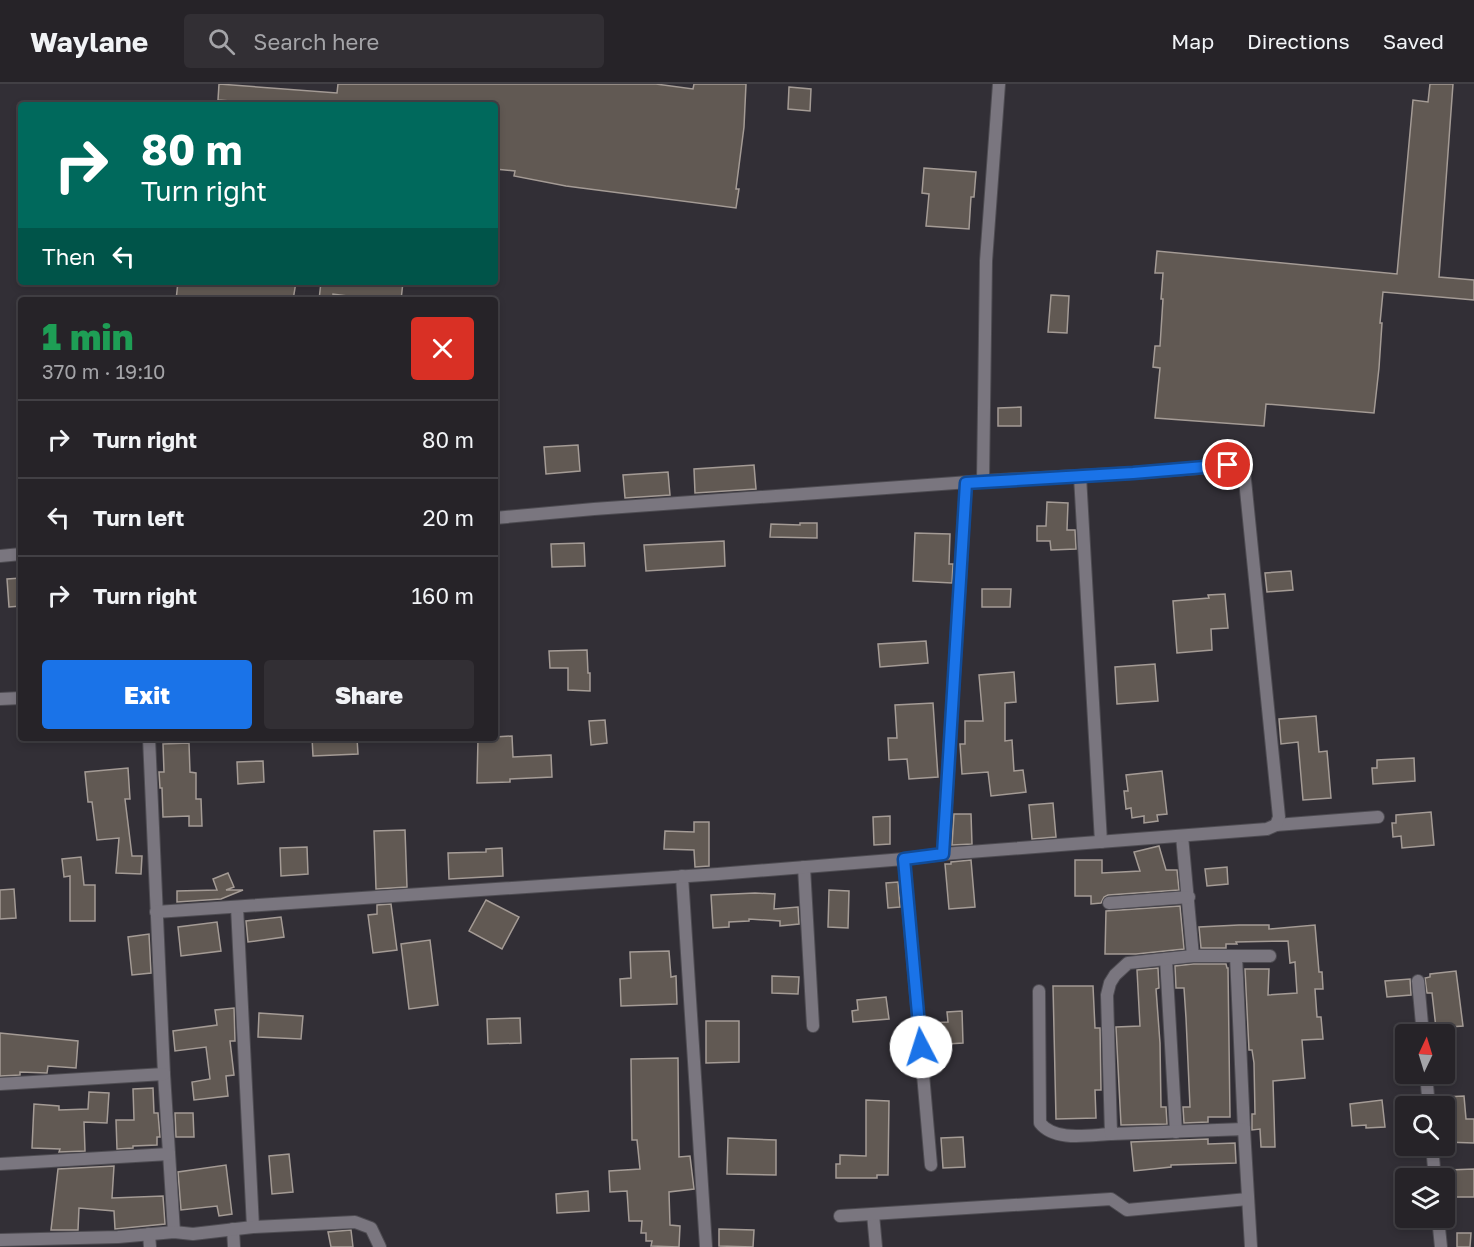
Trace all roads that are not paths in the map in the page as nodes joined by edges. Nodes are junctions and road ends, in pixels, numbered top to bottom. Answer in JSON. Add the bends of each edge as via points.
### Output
{"nodes":[{"id":1,"x":999,"y":84,"type":"edge"},
{"id":2,"x":1080,"y":476,"type":"junction"},
{"id":3,"x":983,"y":481,"type":"junction"},
{"id":4,"x":966,"y":483,"type":"junction"},
{"id":5,"x":498,"y":518,"type":"edge"},
{"id":6,"x":18,"y":554,"type":"edge"},
{"id":7,"x":0,"y":556,"type":"edge"},
{"id":8,"x":18,"y":698,"type":"edge"},
{"id":9,"x":0,"y":699,"type":"edge"},
{"id":10,"x":149,"y":741,"type":"edge"},
{"id":11,"x":1378,"y":817,"type":"dead end"},
{"id":12,"x":1276,"y":825,"type":"junction"},
{"id":13,"x":1182,"y":836,"type":"junction"},
{"id":14,"x":1101,"y":842,"type":"junction"},
{"id":15,"x":943,"y":854,"type":"junction"},
{"id":16,"x":904,"y":859,"type":"junction"},
{"id":17,"x":804,"y":867,"type":"junction"},
{"id":18,"x":682,"y":876,"type":"junction"},
{"id":19,"x":1188,"y":897,"type":"junction"},
{"id":20,"x":1109,"y":903,"type":"dead end"},
{"id":21,"x":237,"y":907,"type":"junction"},
{"id":22,"x":156,"y":912,"type":"junction"},
{"id":23,"x":1193,"y":956,"type":"junction"},
{"id":24,"x":1236,"y":956,"type":"junction"},
{"id":25,"x":1270,"y":956,"type":"dead end"},
{"id":26,"x":1166,"y":959,"type":"junction"},
{"id":27,"x":1418,"y":981,"type":"dead end"},
{"id":28,"x":1039,"y":991,"type":"dead end"},
{"id":29,"x":1422,"y":1024,"type":"edge"},
{"id":30,"x":813,"y":1026,"type":"dead end"},
{"id":31,"x":164,"y":1074,"type":"junction"},
{"id":32,"x":0,"y":1084,"type":"edge"},
{"id":33,"x":1244,"y":1130,"type":"junction"},
{"id":34,"x":1176,"y":1132,"type":"junction"},
{"id":35,"x":1111,"y":1134,"type":"junction"},
{"id":36,"x":169,"y":1154,"type":"junction"},
{"id":37,"x":0,"y":1164,"type":"edge"},
{"id":38,"x":931,"y":1165,"type":"dead end"},
{"id":39,"x":1248,"y":1199,"type":"junction"},
{"id":40,"x":873,"y":1214,"type":"junction"},
{"id":41,"x":840,"y":1216,"type":"dead end"},
{"id":42,"x":253,"y":1227,"type":"junction"},
{"id":43,"x":1439,"y":1228,"type":"edge"},
{"id":44,"x":233,"y":1229,"type":"junction"},
{"id":45,"x":174,"y":1232,"type":"junction"},
{"id":46,"x":0,"y":1240,"type":"edge"},
{"id":47,"x":149,"y":1241,"type":"edge"},
{"id":48,"x":117,"y":1242,"type":"edge"},
{"id":49,"x":234,"y":1247,"type":"edge"},
{"id":50,"x":380,"y":1247,"type":"edge"},
{"id":51,"x":706,"y":1247,"type":"edge"},
{"id":52,"x":876,"y":1247,"type":"edge"},
{"id":53,"x":1251,"y":1247,"type":"edge"},
{"id":54,"x":1441,"y":1247,"type":"edge"}],
"edges":[{"from":1,"to":3,"type":"street","via":[[986,261]]},
{"from":2,"to":3,"type":"street"},
{"from":2,"to":12,"type":"street","via":[[1228,465],[1244,470]]},
{"from":2,"to":14,"type":"street"},
{"from":3,"to":4,"type":"street"},
{"from":4,"to":5,"type":"street"},
{"from":4,"to":15,"type":"street"},
{"from":6,"to":7,"type":"street"},
{"from":8,"to":9,"type":"street"},
{"from":10,"to":22,"type":"street"},
{"from":11,"to":12,"type":"street"},
{"from":12,"to":13,"type":"street"},
{"from":13,"to":14,"type":"street"},
{"from":13,"to":19,"type":"street"},
{"from":14,"to":15,"type":"street"},
{"from":15,"to":16,"type":"street"},
{"from":16,"to":17,"type":"street"},
{"from":16,"to":38,"type":"street"},
{"from":17,"to":18,"type":"street"},
{"from":17,"to":30,"type":"street"},
{"from":18,"to":21,"type":"street"},
{"from":18,"to":51,"type":"street"},
{"from":19,"to":20,"type":"street"},
{"from":19,"to":23,"type":"street"},
{"from":21,"to":22,"type":"street"},
{"from":21,"to":42,"type":"street"},
{"from":22,"to":31,"type":"street"},
{"from":23,"to":24,"type":"street"},
{"from":23,"to":26,"type":"street"},
{"from":24,"to":25,"type":"street"},
{"from":24,"to":33,"type":"street"},
{"from":26,"to":34,"type":"street"},
{"from":26,"to":35,"type":"street","via":[[1128,963],[1110,983],[1107,995]]},
{"from":27,"to":29,"type":"street"},
{"from":28,"to":35,"type":"street","via":[[1040,1123],[1061,1134]]},
{"from":31,"to":32,"type":"street"},
{"from":31,"to":36,"type":"street"},
{"from":33,"to":34,"type":"street"},
{"from":33,"to":39,"type":"street"},
{"from":34,"to":35,"type":"street"},
{"from":36,"to":37,"type":"street"},
{"from":36,"to":45,"type":"street"},
{"from":39,"to":40,"type":"street","via":[[1127,1210],[1111,1199]]},
{"from":39,"to":53,"type":"street"},
{"from":40,"to":41,"type":"street"},
{"from":40,"to":52,"type":"street"},
{"from":42,"to":44,"type":"street"},
{"from":42,"to":50,"type":"street","via":[[359,1222],[371,1228]]},
{"from":43,"to":54,"type":"street"},
{"from":44,"to":45,"type":"street"},
{"from":44,"to":49,"type":"street"},
{"from":45,"to":47,"type":"street"},
{"from":46,"to":48,"type":"street"},
{"from":47,"to":48,"type":"street"}]}
